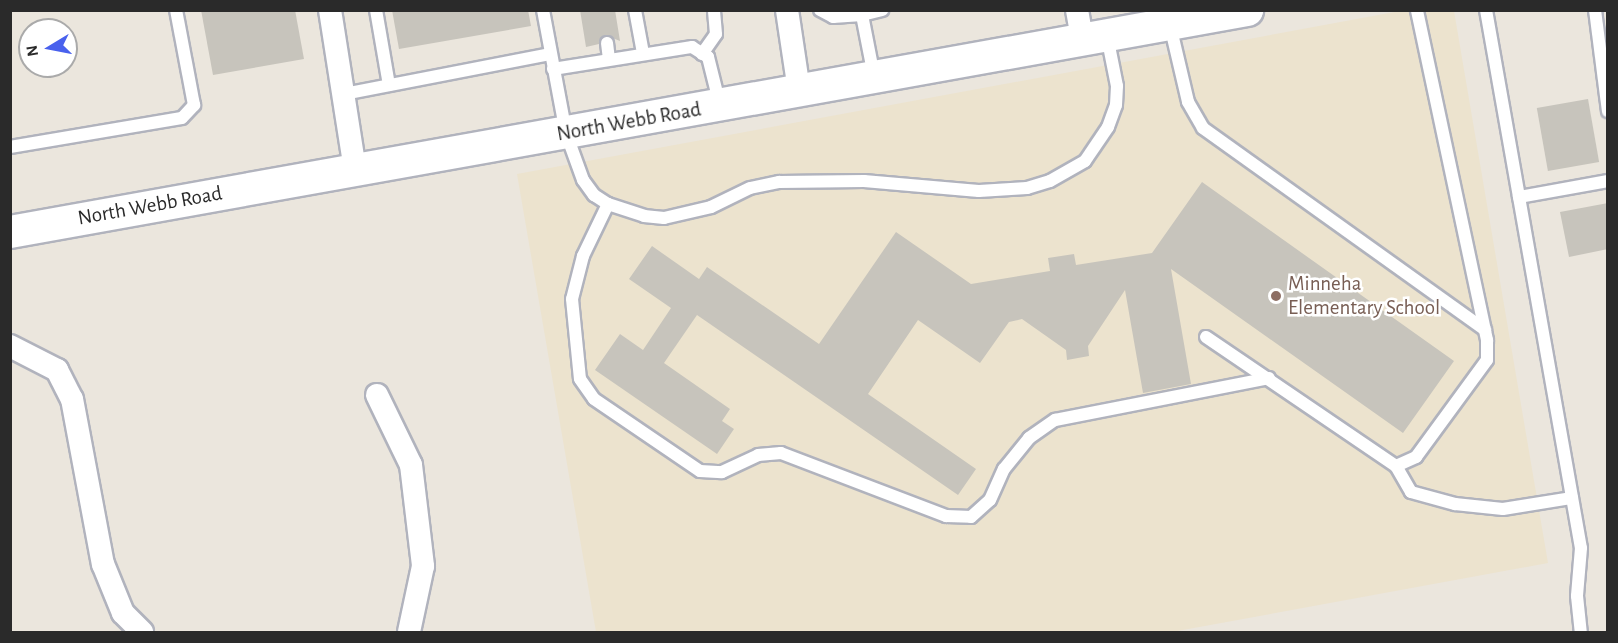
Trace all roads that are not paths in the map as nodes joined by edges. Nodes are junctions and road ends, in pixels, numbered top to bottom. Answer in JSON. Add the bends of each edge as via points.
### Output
{"nodes":[{"id":1,"x":176,"y":10,"type":"edge"},
{"id":2,"x":330,"y":10,"type":"edge"},
{"id":3,"x":376,"y":10,"type":"edge"},
{"id":4,"x":543,"y":10,"type":"edge"},
{"id":5,"x":635,"y":10,"type":"edge"},
{"id":6,"x":714,"y":10,"type":"edge"},
{"id":7,"x":787,"y":10,"type":"edge"},
{"id":8,"x":820,"y":10,"type":"edge"},
{"id":9,"x":882,"y":10,"type":"edge"},
{"id":10,"x":1417,"y":10,"type":"edge"},
{"id":11,"x":1486,"y":10,"type":"edge"},
{"id":12,"x":1595,"y":10,"type":"edge"},
{"id":13,"x":1235,"y":12,"type":"edge"},
{"id":14,"x":862,"y":15,"type":"junction"},
{"id":15,"x":1170,"y":24,"type":"junction"},
{"id":16,"x":1089,"y":28,"type":"edge"},
{"id":17,"x":607,"y":43,"type":"dead end"},
{"id":18,"x":643,"y":53,"type":"junction"},
{"id":19,"x":550,"y":54,"type":"junction"},
{"id":20,"x":702,"y":54,"type":"junction"},
{"id":21,"x":609,"y":59,"type":"junction"},
{"id":22,"x":554,"y":69,"type":"junction"},
{"id":23,"x":874,"y":76,"type":"junction"},
{"id":24,"x":389,"y":85,"type":"junction"},
{"id":25,"x":799,"y":90,"type":"junction"},
{"id":26,"x":344,"y":94,"type":"junction"},
{"id":27,"x":720,"y":105,"type":"junction"},
{"id":28,"x":1608,"y":111,"type":"edge"},
{"id":29,"x":566,"y":133,"type":"junction"},
{"id":30,"x":10,"y":147,"type":"edge"},
{"id":31,"x":356,"y":169,"type":"junction"},
{"id":32,"x":1608,"y":181,"type":"edge"},
{"id":33,"x":1519,"y":197,"type":"junction"},
{"id":34,"x":608,"y":204,"type":"junction"},
{"id":35,"x":10,"y":232,"type":"edge"},
{"id":36,"x":1485,"y":330,"type":"junction"},
{"id":37,"x":1206,"y":337,"type":"dead end"},
{"id":38,"x":10,"y":346,"type":"edge"},
{"id":39,"x":1269,"y":378,"type":"junction"},
{"id":40,"x":376,"y":395,"type":"dead end"},
{"id":41,"x":1396,"y":466,"type":"junction"},
{"id":42,"x":1572,"y":498,"type":"junction"},
{"id":43,"x":142,"y":633,"type":"edge"},
{"id":44,"x":410,"y":633,"type":"edge"},
{"id":45,"x":1581,"y":633,"type":"edge"}],
"edges":[{"from":1,"to":30,"type":"lane","via":[[194,105],[182,118]]},
{"from":2,"to":26,"type":"street"},
{"from":3,"to":24,"type":"lane"},
{"from":4,"to":19,"type":"lane"},
{"from":5,"to":18,"type":"lane"},
{"from":6,"to":20,"type":"lane","via":[[716,34]]},
{"from":7,"to":25,"type":"street"},
{"from":8,"to":14,"type":"lane","via":[[833,17]]},
{"from":9,"to":14,"type":"lane"},
{"from":10,"to":36,"type":"lane"},
{"from":11,"to":33,"type":"lane"},
{"from":12,"to":28,"type":"lane"},
{"from":13,"to":15,"type":"main road","name":"North Webb Road"},
{"from":14,"to":23,"type":"lane"},
{"from":15,"to":16,"type":"main road","name":"North Webb Road"},
{"from":15,"to":36,"type":"lane","via":[[1188,102],[1203,128]]},
{"from":16,"to":23,"type":"main road","name":"North Webb Road"},
{"from":16,"to":34,"type":"lane","via":[[1117,86],[1116,105],[1108,127],[1085,161],[1050,182],[1027,188],[979,191],[864,181],[779,182],[750,188],[694,213],[664,218]]},
{"from":17,"to":21,"type":"lane"},
{"from":18,"to":20,"type":"lane","via":[[692,46]]},
{"from":18,"to":21,"type":"lane"},
{"from":19,"to":22,"type":"lane"},
{"from":19,"to":24,"type":"lane"},
{"from":20,"to":27,"type":"lane","via":[[708,57]]},
{"from":21,"to":22,"type":"lane"},
{"from":22,"to":29,"type":"lane"},
{"from":23,"to":25,"type":"main road","name":"North Webb Road"},
{"from":24,"to":26,"type":"lane"},
{"from":25,"to":27,"type":"main road","name":"North Webb Road"},
{"from":26,"to":31,"type":"street"},
{"from":27,"to":29,"type":"main road","name":"North Webb Road"},
{"from":29,"to":31,"type":"main road","name":"North Webb Road"},
{"from":29,"to":34,"type":"lane","via":[[583,180],[594,195]]},
{"from":31,"to":35,"type":"main road","name":"North Webb Road"},
{"from":32,"to":33,"type":"lane"},
{"from":33,"to":42,"type":"lane"},
{"from":34,"to":39,"type":"lane","via":[[583,256],[572,299],[580,379],[594,399],[700,471],[722,472],[758,455],[781,453],[946,516],[971,517],[984,506],[1004,469],[1029,438],[1055,420]]},
{"from":36,"to":41,"type":"lane","via":[[1487,360],[1416,457]]},
{"from":37,"to":39,"type":"lane"},
{"from":38,"to":43,"type":"street","via":[[57,370],[72,399],[102,564],[123,613]]},
{"from":39,"to":41,"type":"lane"},
{"from":40,"to":44,"type":"street","via":[[411,465],[423,566]]},
{"from":41,"to":42,"type":"lane","via":[[1411,492],[1455,504],[1503,509]]},
{"from":42,"to":45,"type":"lane","via":[[1581,548],[1577,596]]}]}
